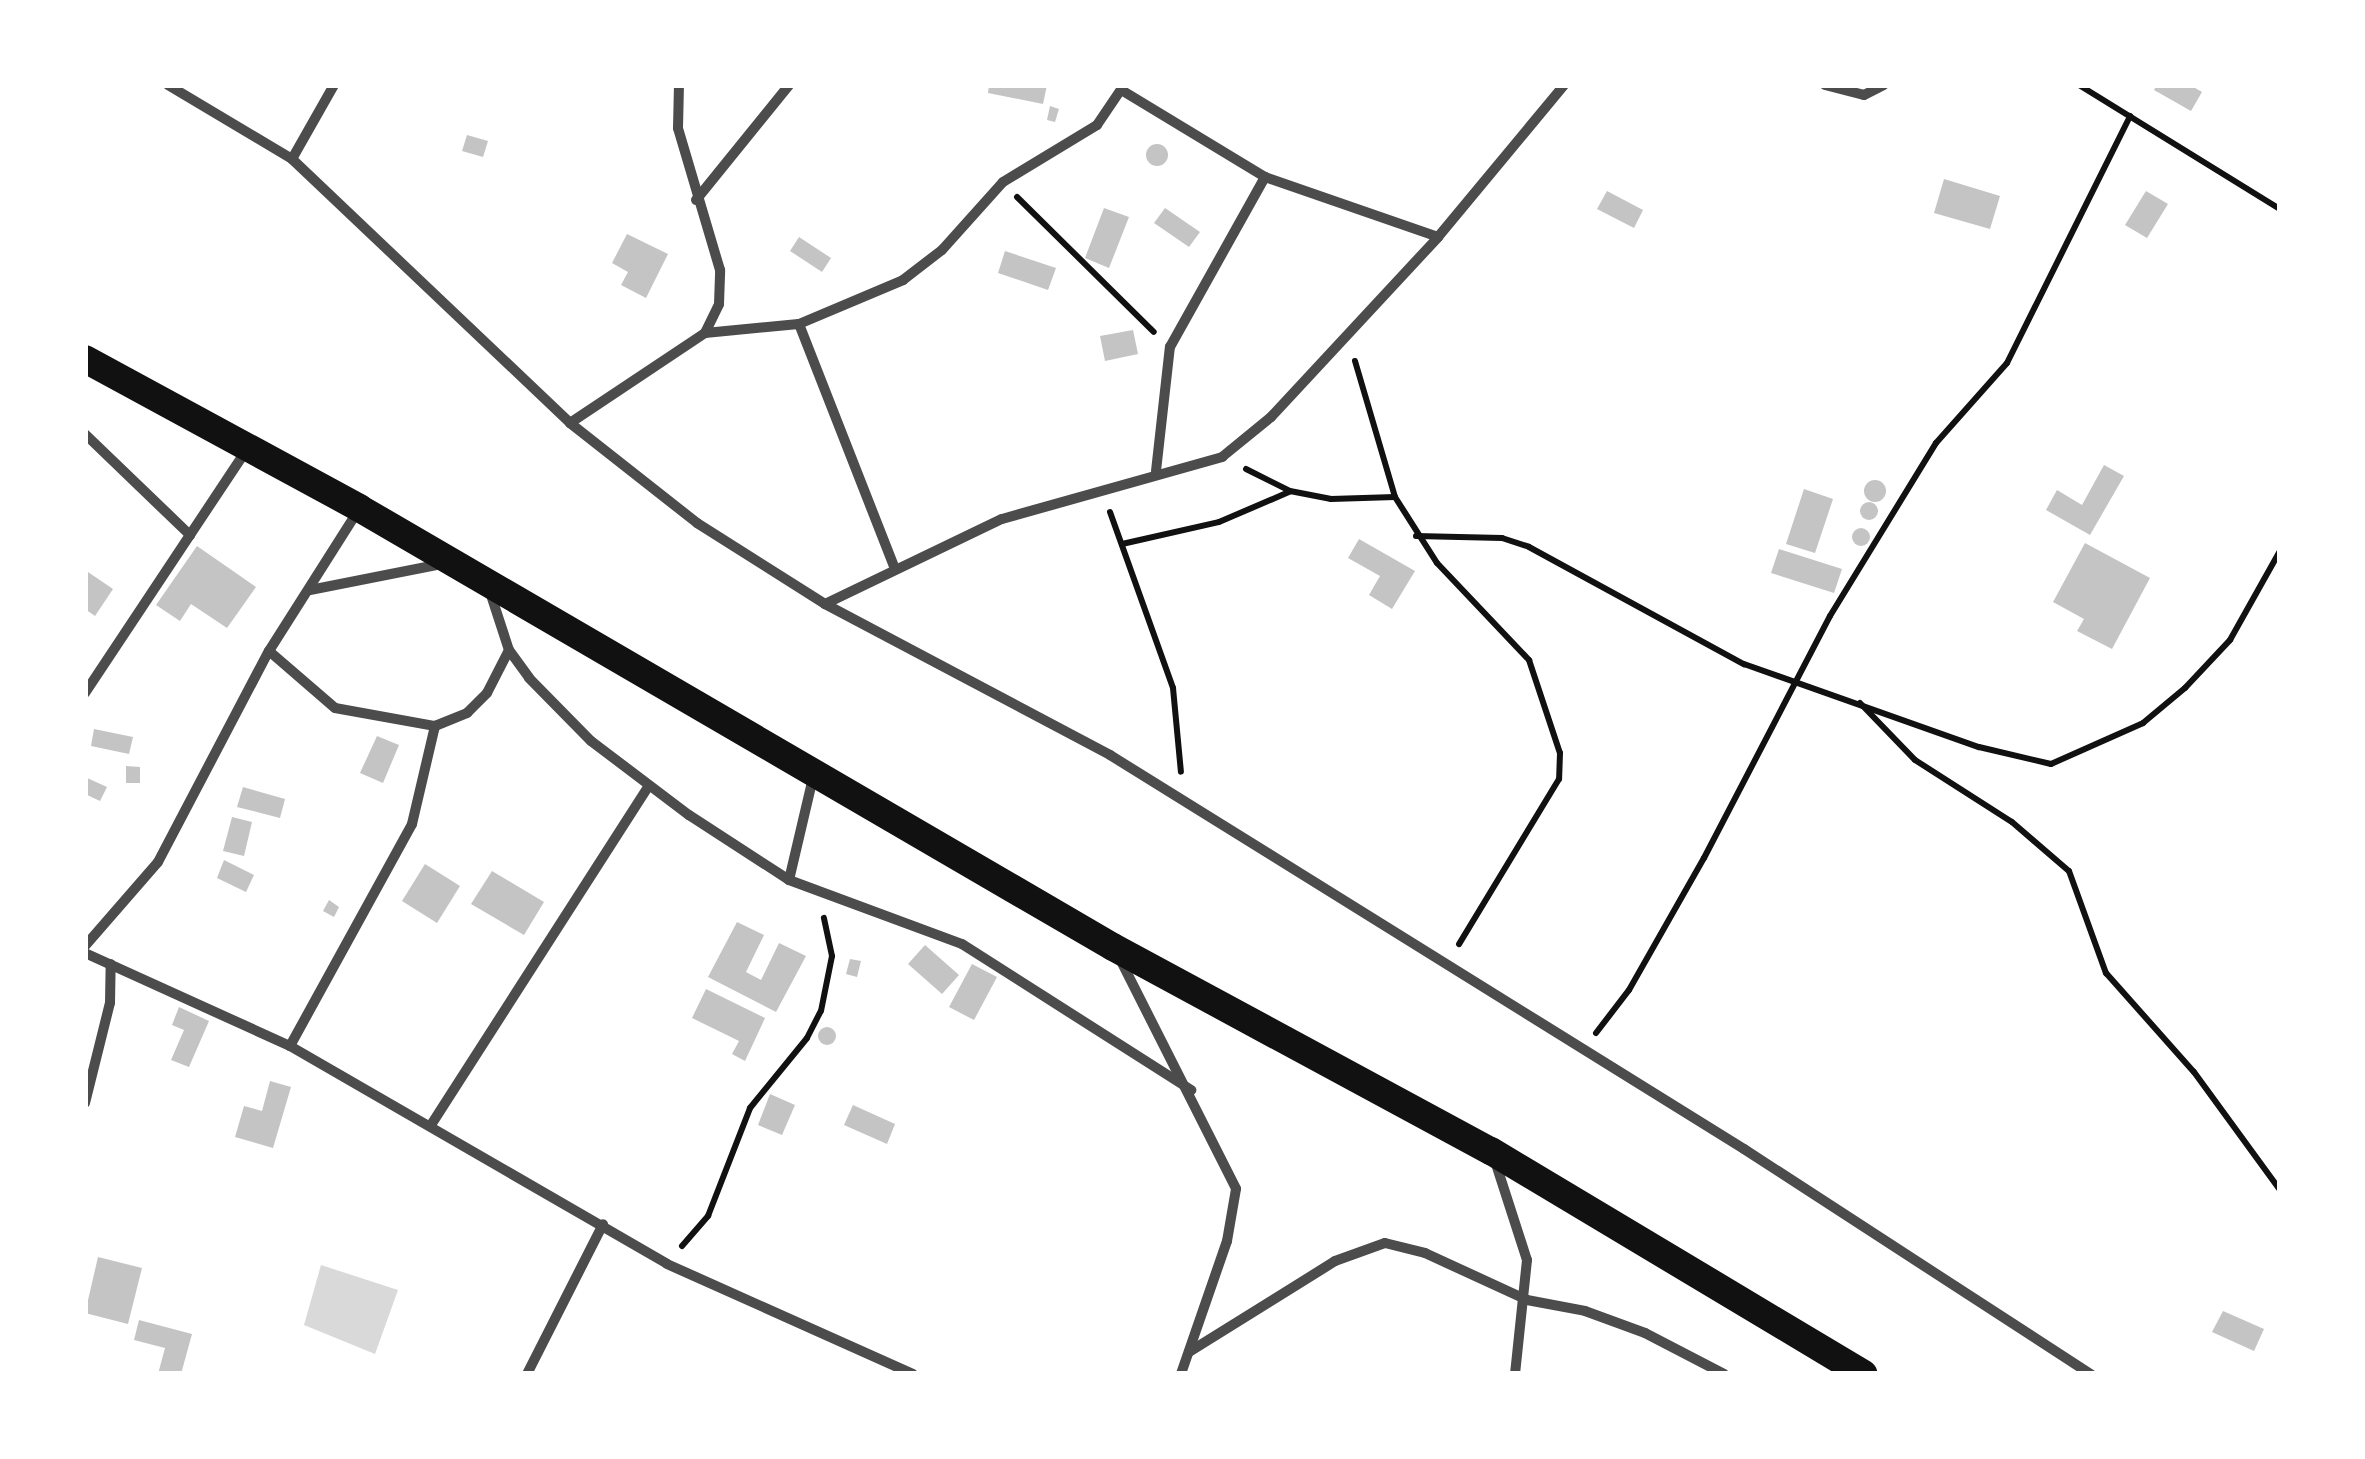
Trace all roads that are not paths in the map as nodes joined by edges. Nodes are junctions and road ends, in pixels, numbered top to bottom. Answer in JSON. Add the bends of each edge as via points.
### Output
{"nodes":[{"id":1,"x":168,"y":85,"type":"edge"},
{"id":2,"x":334,"y":85,"type":"edge"},
{"id":3,"x":679,"y":85,"type":"edge"},
{"id":4,"x":788,"y":85,"type":"edge"},
{"id":5,"x":1564,"y":85,"type":"edge"},
{"id":6,"x":1826,"y":85,"type":"edge"},
{"id":7,"x":1884,"y":85,"type":"edge"},
{"id":8,"x":1123,"y":88,"type":"edge"},
{"id":9,"x":292,"y":159,"type":"junction"},
{"id":10,"x":1265,"y":177,"type":"junction"},
{"id":11,"x":696,"y":200,"type":"junction"},
{"id":12,"x":1438,"y":236,"type":"junction"},
{"id":13,"x":799,"y":324,"type":"junction"},
{"id":14,"x":706,"y":333,"type":"junction"},
{"id":15,"x":85,"y":359,"type":"edge"},
{"id":16,"x":570,"y":423,"type":"junction"},
{"id":17,"x":85,"y":434,"type":"edge"},
{"id":18,"x":246,"y":451,"type":"junction"},
{"id":19,"x":1156,"y":471,"type":"junction"},
{"id":20,"x":359,"y":508,"type":"junction"},
{"id":21,"x":190,"y":535,"type":"junction"},
{"id":22,"x":452,"y":562,"type":"junction"},
{"id":23,"x":895,"y":569,"type":"junction"},
{"id":24,"x":488,"y":586,"type":"junction"},
{"id":25,"x":310,"y":590,"type":"junction"},
{"id":26,"x":824,"y":604,"type":"junction"},
{"id":27,"x":269,"y":650,"type":"junction"},
{"id":28,"x":509,"y":650,"type":"junction"},
{"id":29,"x":85,"y":692,"type":"edge"},
{"id":30,"x":435,"y":726,"type":"junction"},
{"id":31,"x":813,"y":777,"type":"junction"},
{"id":32,"x":649,"y":786,"type":"junction"},
{"id":33,"x":789,"y":880,"type":"junction"},
{"id":34,"x":1113,"y":946,"type":"junction"},
{"id":35,"x":85,"y":949,"type":"edge"},
{"id":36,"x":112,"y":964,"type":"junction"},
{"id":37,"x":290,"y":1046,"type":"junction"},
{"id":38,"x":1191,"y":1090,"type":"junction"},
{"id":39,"x":85,"y":1103,"type":"edge"},
{"id":40,"x":432,"y":1125,"type":"junction"},
{"id":41,"x":1491,"y":1151,"type":"junction"},
{"id":42,"x":603,"y":1224,"type":"junction"},
{"id":43,"x":1526,"y":1300,"type":"junction"},
{"id":44,"x":1189,"y":1352,"type":"junction"},
{"id":45,"x":527,"y":1374,"type":"edge"},
{"id":46,"x":913,"y":1374,"type":"edge"},
{"id":47,"x":1182,"y":1374,"type":"edge"},
{"id":48,"x":1515,"y":1374,"type":"edge"},
{"id":49,"x":1724,"y":1374,"type":"edge"},
{"id":50,"x":1864,"y":1374,"type":"edge"},
{"id":51,"x":2091,"y":1374,"type":"edge"}],
"edges":[{"from":1,"to":9,"type":"street"},
{"from":2,"to":9,"type":"street"},
{"from":3,"to":11,"type":"street","via":[[678,128]]},
{"from":4,"to":11,"type":"street"},
{"from":5,"to":12,"type":"street"},
{"from":6,"to":7,"type":"street","via":[[1864,95]]},
{"from":8,"to":10,"type":"street"},
{"from":8,"to":13,"type":"street","via":[[1097,126],[1002,182],[942,250],[903,280]]},
{"from":9,"to":16,"type":"street"},
{"from":10,"to":12,"type":"street"},
{"from":10,"to":19,"type":"street","via":[[1170,346]]},
{"from":11,"to":14,"type":"street","via":[[720,270],[719,304]]},
{"from":12,"to":19,"type":"street","via":[[1271,418],[1222,457]]},
{"from":13,"to":14,"type":"street"},
{"from":13,"to":23,"type":"street"},
{"from":14,"to":16,"type":"street"},
{"from":15,"to":18,"type":"highway"},
{"from":16,"to":26,"type":"street","via":[[698,523]]},
{"from":17,"to":21,"type":"street"},
{"from":18,"to":20,"type":"highway"},
{"from":18,"to":21,"type":"street"},
{"from":19,"to":23,"type":"street","via":[[1002,519]]},
{"from":20,"to":22,"type":"highway"},
{"from":20,"to":25,"type":"street"},
{"from":21,"to":29,"type":"street"},
{"from":22,"to":24,"type":"highway"},
{"from":22,"to":25,"type":"street"},
{"from":23,"to":26,"type":"street"},
{"from":24,"to":28,"type":"street"},
{"from":24,"to":31,"type":"highway"},
{"from":25,"to":27,"type":"street"},
{"from":26,"to":51,"type":"street","via":[[1181,800]]},
{"from":27,"to":30,"type":"street","via":[[335,708]]},
{"from":27,"to":35,"type":"street","via":[[158,862]]},
{"from":28,"to":30,"type":"street","via":[[487,693],[467,714]]},
{"from":28,"to":32,"type":"street","via":[[560,713]]},
{"from":30,"to":37,"type":"street","via":[[412,824]]},
{"from":31,"to":33,"type":"street"},
{"from":31,"to":34,"type":"highway"},
{"from":32,"to":33,"type":"street"},
{"from":32,"to":40,"type":"street","via":[[501,1007]]},
{"from":33,"to":38,"type":"street","via":[[962,944]]},
{"from":34,"to":38,"type":"street"},
{"from":34,"to":41,"type":"highway"},
{"from":35,"to":36,"type":"street"},
{"from":36,"to":37,"type":"street"},
{"from":36,"to":39,"type":"street","via":[[110,1003]]},
{"from":37,"to":40,"type":"street"},
{"from":38,"to":44,"type":"street","via":[[1236,1188],[1227,1241]]},
{"from":40,"to":42,"type":"street"},
{"from":41,"to":43,"type":"street","via":[[1524,1236]]},
{"from":41,"to":50,"type":"highway"},
{"from":42,"to":45,"type":"street"},
{"from":42,"to":46,"type":"street","via":[[668,1264]]},
{"from":43,"to":44,"type":"street","via":[[1425,1254],[1384,1244],[1346,1255]]},
{"from":43,"to":48,"type":"street"},
{"from":43,"to":49,"type":"street","via":[[1600,1316]]},
{"from":44,"to":47,"type":"street"}]}
